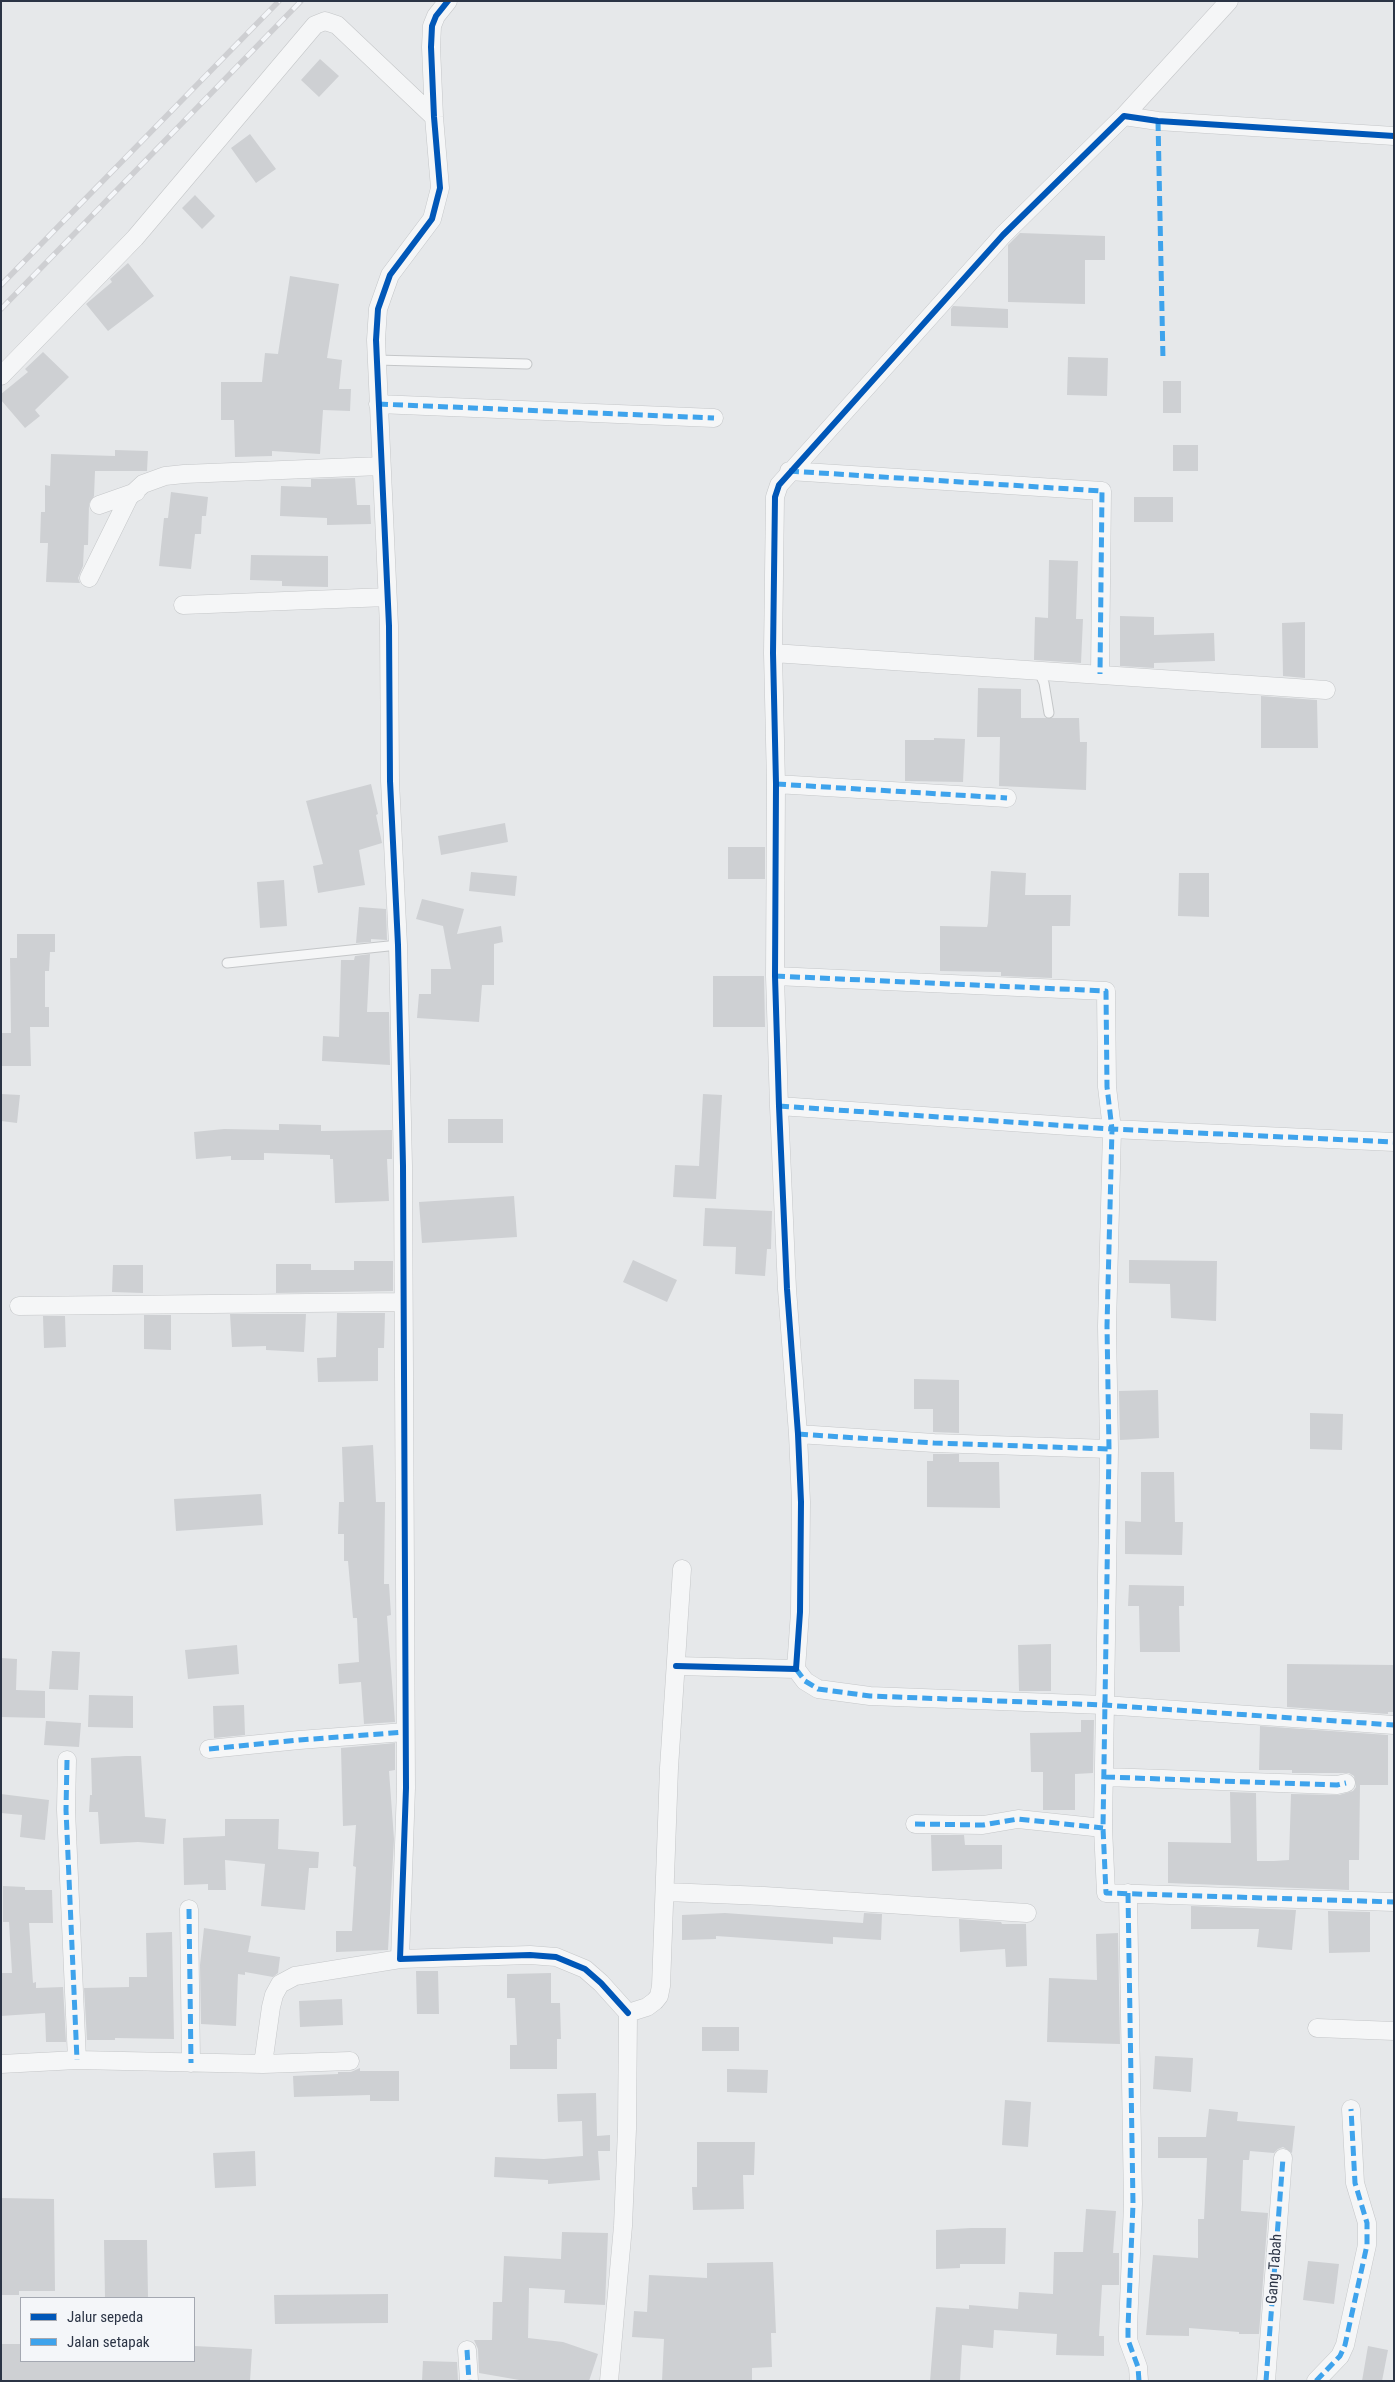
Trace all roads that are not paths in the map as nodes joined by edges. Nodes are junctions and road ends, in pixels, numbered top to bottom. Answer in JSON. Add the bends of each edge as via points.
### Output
{"nodes":[{"id":1,"x":448,"y":1,"type":"edge"},
{"id":2,"x":1230,"y":1,"type":"edge"},
{"id":3,"x":1124,"y":116,"type":"junction"},
{"id":4,"x":434,"y":117,"type":"junction"},
{"id":5,"x":1394,"y":136,"type":"edge"},
{"id":6,"x":376,"y":360,"type":"junction"},
{"id":7,"x":527,"y":364,"type":"dead end"},
{"id":8,"x":1,"y":376,"type":"edge"},
{"id":9,"x":378,"y":404,"type":"junction"},
{"id":10,"x":714,"y":418,"type":"dead end"},
{"id":11,"x":381,"y":466,"type":"junction"},
{"id":12,"x":789,"y":471,"type":"junction"},
{"id":13,"x":99,"y":506,"type":"dead end"},
{"id":14,"x":89,"y":578,"type":"dead end"},
{"id":15,"x":388,"y":597,"type":"junction"},
{"id":16,"x":183,"y":605,"type":"dead end"},
{"id":17,"x":773,"y":653,"type":"junction"},
{"id":18,"x":1038,"y":670,"type":"junction"},
{"id":19,"x":1100,"y":674,"type":"junction"},
{"id":20,"x":1326,"y":690,"type":"dead end"},
{"id":21,"x":1049,"y":713,"type":"dead end"},
{"id":22,"x":776,"y":784,"type":"junction"},
{"id":23,"x":1006,"y":798,"type":"dead end"},
{"id":24,"x":398,"y":945,"type":"junction"},
{"id":25,"x":226,"y":963,"type":"dead end"},
{"id":26,"x":776,"y":976,"type":"junction"},
{"id":27,"x":778,"y":1106,"type":"junction"},
{"id":28,"x":1112,"y":1129,"type":"junction"},
{"id":29,"x":1394,"y":1142,"type":"edge"},
{"id":30,"x":403,"y":1302,"type":"junction"},
{"id":31,"x":19,"y":1306,"type":"dead end"},
{"id":32,"x":798,"y":1434,"type":"junction"},
{"id":33,"x":1109,"y":1449,"type":"junction"},
{"id":34,"x":682,"y":1569,"type":"dead end"},
{"id":35,"x":676,"y":1666,"type":"junction"},
{"id":36,"x":796,"y":1669,"type":"junction"},
{"id":37,"x":1104,"y":1704,"type":"junction"},
{"id":38,"x":1394,"y":1725,"type":"edge"},
{"id":39,"x":405,"y":1732,"type":"junction"},
{"id":40,"x":209,"y":1749,"type":"dead end"},
{"id":41,"x":67,"y":1760,"type":"dead end"},
{"id":42,"x":1104,"y":1777,"type":"junction"},
{"id":43,"x":1346,"y":1783,"type":"dead end"},
{"id":44,"x":915,"y":1824,"type":"dead end"},
{"id":45,"x":1103,"y":1828,"type":"junction"},
{"id":46,"x":666,"y":1892,"type":"junction"},
{"id":47,"x":1128,"y":1893,"type":"junction"},
{"id":48,"x":1394,"y":1902,"type":"edge"},
{"id":49,"x":189,"y":1909,"type":"dead end"},
{"id":50,"x":1027,"y":1913,"type":"dead end"},
{"id":51,"x":400,"y":1959,"type":"junction"},
{"id":52,"x":628,"y":2013,"type":"junction"},
{"id":53,"x":1317,"y":2028,"type":"dead end"},
{"id":54,"x":1394,"y":2031,"type":"edge"},
{"id":55,"x":77,"y":2060,"type":"junction"},
{"id":56,"x":350,"y":2061,"type":"dead end"},
{"id":57,"x":191,"y":2063,"type":"junction"},
{"id":58,"x":1,"y":2064,"type":"edge"},
{"id":59,"x":262,"y":2064,"type":"junction"},
{"id":60,"x":1351,"y":2110,"type":"dead end"},
{"id":61,"x":1283,"y":2158,"type":"dead end"},
{"id":62,"x":467,"y":2350,"type":"dead end"},
{"id":63,"x":469,"y":2381,"type":"edge"},
{"id":64,"x":609,"y":2381,"type":"edge"},
{"id":65,"x":1140,"y":2381,"type":"edge"},
{"id":66,"x":1266,"y":2381,"type":"edge"},
{"id":67,"x":1316,"y":2381,"type":"edge"}],
"edges":[{"from":1,"to":4,"type":"street","via":[[432,26]]},
{"from":2,"to":3,"type":"street"},
{"from":3,"to":5,"type":"street"},
{"from":3,"to":12,"type":"street","via":[[1003,235]]},
{"from":4,"to":6,"type":"street","via":[[440,188],[432,219],[390,275],[378,309]]},
{"from":4,"to":8,"type":"street","via":[[337,25],[325,21],[315,25],[135,238]]},
{"from":6,"to":7,"type":"lane"},
{"from":6,"to":9,"type":"street"},
{"from":9,"to":10,"type":"street"},
{"from":9,"to":11,"type":"street"},
{"from":11,"to":13,"type":"street","via":[[203,476],[158,484]]},
{"from":11,"to":14,"type":"street","via":[[184,474],[165,476],[143,484],[129,497]]},
{"from":11,"to":15,"type":"street"},
{"from":12,"to":17,"type":"street","via":[[775,497]]},
{"from":12,"to":19,"type":"street","via":[[1102,491]]},
{"from":15,"to":16,"type":"street"},
{"from":15,"to":24,"type":"street","via":[[390,781]]},
{"from":17,"to":18,"type":"street"},
{"from":17,"to":22,"type":"street"},
{"from":18,"to":19,"type":"street"},
{"from":18,"to":21,"type":"lane"},
{"from":19,"to":20,"type":"street"},
{"from":22,"to":23,"type":"street"},
{"from":22,"to":26,"type":"street"},
{"from":24,"to":25,"type":"lane"},
{"from":24,"to":30,"type":"street"},
{"from":26,"to":27,"type":"street"},
{"from":26,"to":28,"type":"street","via":[[1106,991],[1107,1087]]},
{"from":27,"to":28,"type":"street"},
{"from":27,"to":32,"type":"street"},
{"from":28,"to":29,"type":"street"},
{"from":28,"to":33,"type":"street","via":[[1107,1326]]},
{"from":30,"to":31,"type":"street"},
{"from":30,"to":39,"type":"street"},
{"from":32,"to":33,"type":"street"},
{"from":32,"to":36,"type":"street","via":[[800,1602]]},
{"from":33,"to":37,"type":"street"},
{"from":34,"to":35,"type":"street"},
{"from":35,"to":36,"type":"street"},
{"from":35,"to":46,"type":"street"},
{"from":36,"to":37,"type":"street","via":[[811,1686],[834,1693]]},
{"from":37,"to":38,"type":"street"},
{"from":37,"to":42,"type":"street"},
{"from":39,"to":40,"type":"street"},
{"from":39,"to":51,"type":"street"},
{"from":41,"to":55,"type":"street","via":[[66,1810]]},
{"from":42,"to":43,"type":"street"},
{"from":42,"to":45,"type":"street"},
{"from":44,"to":45,"type":"street","via":[[983,1825],[1018,1820]]},
{"from":45,"to":47,"type":"street","via":[[1106,1893]]},
{"from":46,"to":50,"type":"street"},
{"from":46,"to":52,"type":"street","via":[[659,1996],[647,2006]]},
{"from":47,"to":48,"type":"street"},
{"from":47,"to":65,"type":"street","via":[[1133,2204],[1128,2340]]},
{"from":49,"to":57,"type":"street"},
{"from":51,"to":52,"type":"street","via":[[556,1957],[585,1969]]},
{"from":51,"to":59,"type":"street","via":[[295,1976],[280,1984],[271,2007]]},
{"from":52,"to":64,"type":"street","via":[[623,2226]]},
{"from":53,"to":54,"type":"street"},
{"from":55,"to":57,"type":"street"},
{"from":55,"to":58,"type":"street"},
{"from":56,"to":59,"type":"street"},
{"from":57,"to":59,"type":"street"},
{"from":60,"to":67,"type":"street","via":[[1355,2182],[1366,2223],[1366,2244],[1345,2345],[1340,2356]]},
{"from":61,"to":66,"type":"street","name":"Gang Tabah"},
{"from":62,"to":63,"type":"street"}]}
